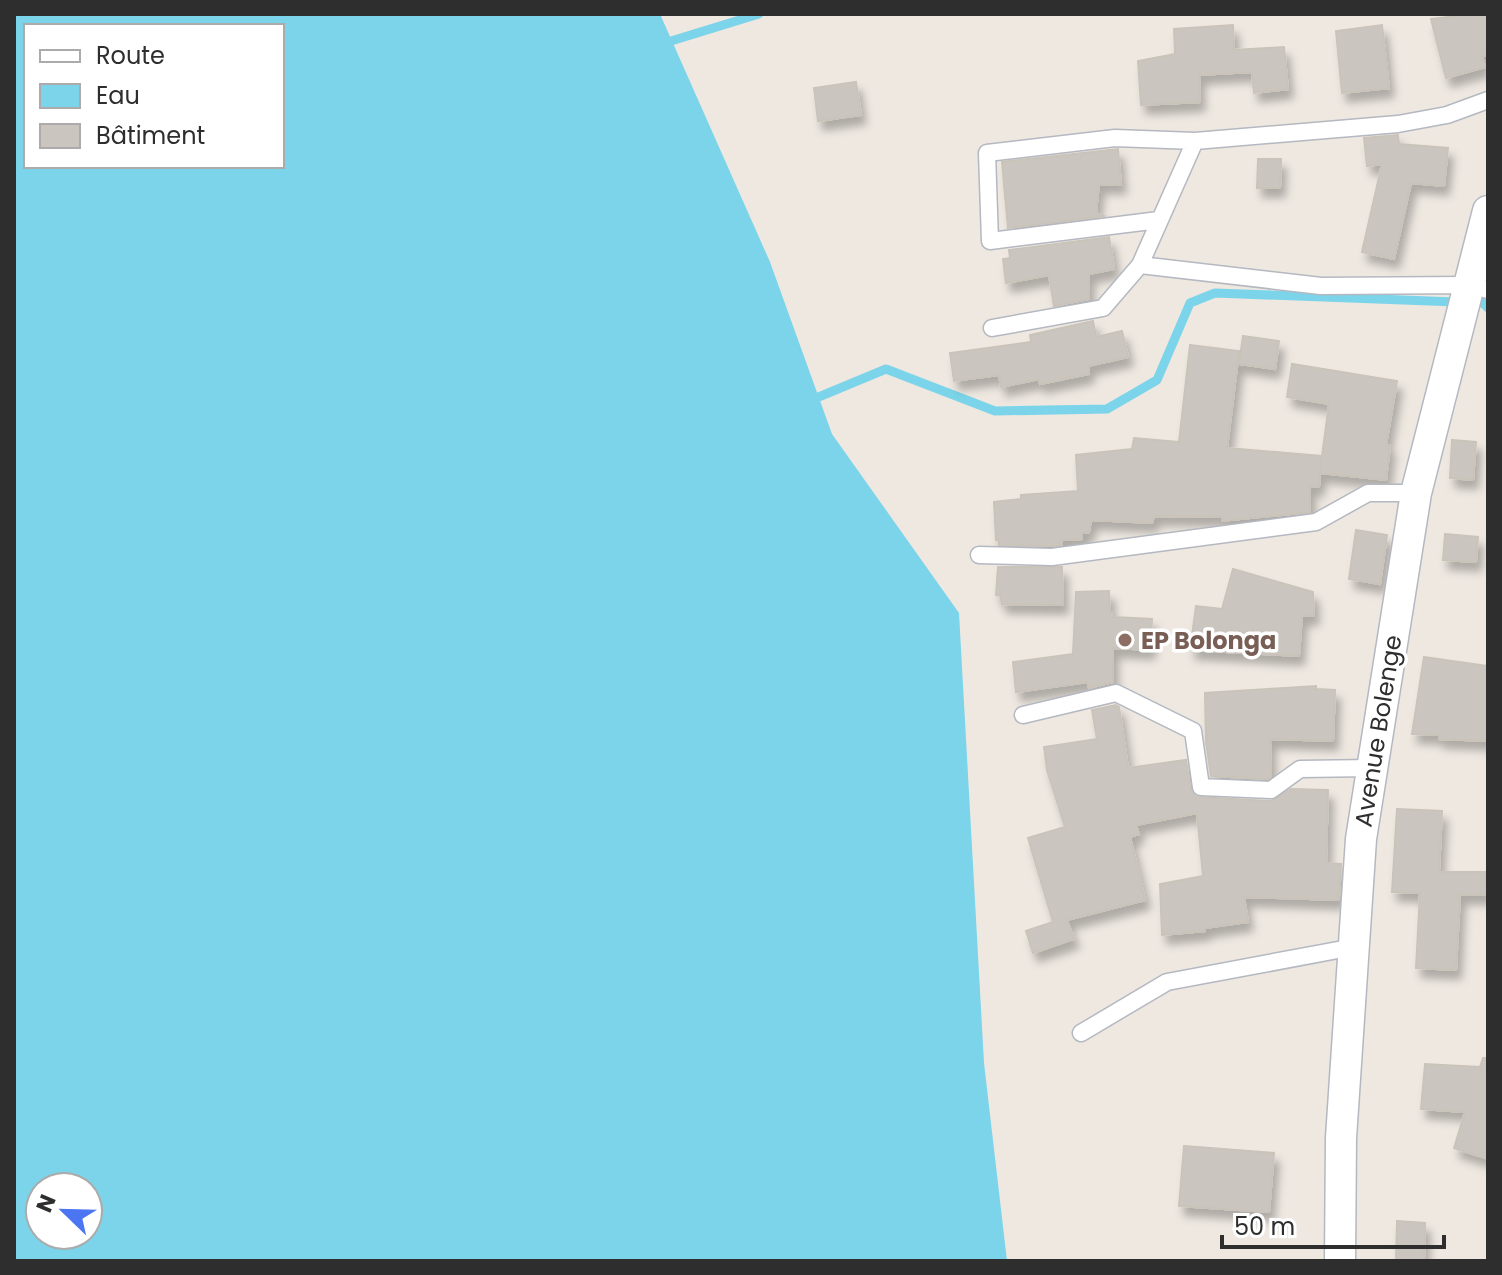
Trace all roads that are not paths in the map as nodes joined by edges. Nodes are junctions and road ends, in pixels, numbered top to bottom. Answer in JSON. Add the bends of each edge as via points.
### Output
{"nodes":[{"id":1,"x":1488,"y":100,"type":"edge"},
{"id":2,"x":1195,"y":141,"type":"junction"},
{"id":3,"x":1488,"y":211,"type":"edge"},
{"id":4,"x":1159,"y":220,"type":"junction"},
{"id":5,"x":1140,"y":265,"type":"junction"},
{"id":6,"x":1475,"y":288,"type":"edge"},
{"id":7,"x":992,"y":328,"type":"dead end"},
{"id":8,"x":1416,"y":493,"type":"junction"},
{"id":9,"x":979,"y":555,"type":"dead end"},
{"id":10,"x":1023,"y":715,"type":"dead end"},
{"id":11,"x":1372,"y":768,"type":"junction"},
{"id":12,"x":1354,"y":947,"type":"junction"},
{"id":13,"x":1081,"y":1033,"type":"dead end"},
{"id":14,"x":1340,"y":1261,"type":"edge"}],
"edges":[{"from":1,"to":2,"type":"lane","via":[[1398,124]]},
{"from":2,"to":4,"type":"lane"},
{"from":2,"to":4,"type":"lane","via":[[1115,138],[987,153],[990,241]]},
{"from":3,"to":6,"type":"street","name":"Avenue Bolenge"},
{"from":4,"to":5,"type":"lane"},
{"from":5,"to":6,"type":"lane","via":[[1321,286]]},
{"from":5,"to":7,"type":"lane","via":[[1103,308]]},
{"from":6,"to":8,"type":"street","name":"Avenue Bolenge","via":[[1458,329]]},
{"from":8,"to":9,"type":"lane","via":[[1368,493],[1316,522],[1052,557]]},
{"from":8,"to":11,"type":"street","name":"Avenue Bolenge"},
{"from":10,"to":11,"type":"lane","via":[[1116,693],[1193,731],[1201,787],[1271,790],[1300,769]]},
{"from":11,"to":12,"type":"street","name":"Avenue Bolenge"},
{"from":12,"to":13,"type":"lane","via":[[1167,982]]},
{"from":12,"to":14,"type":"street","name":"Avenue Bolenge","via":[[1341,1138]]}]}
